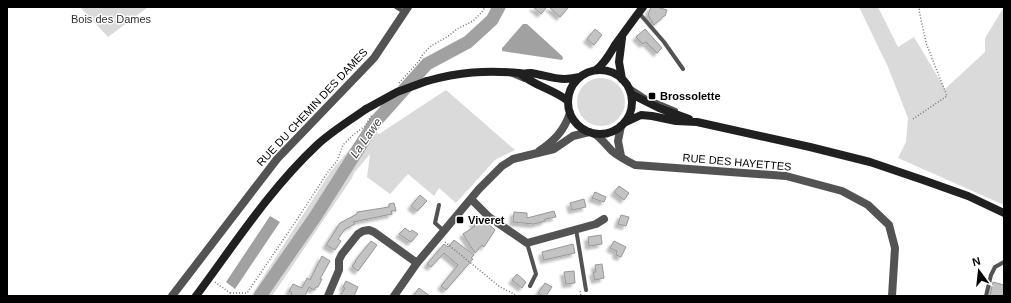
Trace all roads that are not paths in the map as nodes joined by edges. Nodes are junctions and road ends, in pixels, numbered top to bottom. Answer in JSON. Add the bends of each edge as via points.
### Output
{"nodes":[{"id":1,"x":396,"y":7,"type":"edge"},
{"id":2,"x":406,"y":10,"type":"edge"},
{"id":3,"x":641,"y":10,"type":"edge"},
{"id":4,"x":622,"y":37,"type":"junction"},
{"id":5,"x":683,"y":69,"type":"dead end"},
{"id":6,"x":596,"y":70,"type":"junction"},
{"id":7,"x":504,"y":72,"type":"junction"},
{"id":8,"x":521,"y":74,"type":"junction"},
{"id":9,"x":580,"y":77,"type":"junction"},
{"id":10,"x":622,"y":79,"type":"junction"},
{"id":11,"x":629,"y":90,"type":"junction"},
{"id":12,"x":568,"y":103,"type":"junction"},
{"id":13,"x":570,"y":113,"type":"junction"},
{"id":14,"x":697,"y":122,"type":"junction"},
{"id":15,"x":623,"y":125,"type":"junction"},
{"id":16,"x":592,"y":133,"type":"junction"},
{"id":17,"x":535,"y":153,"type":"junction"},
{"id":18,"x":621,"y":156,"type":"junction"},
{"id":19,"x":471,"y":198,"type":"junction"},
{"id":20,"x":439,"y":205,"type":"dead end"},
{"id":21,"x":1004,"y":212,"type":"edge"},
{"id":22,"x":604,"y":219,"type":"dead end"},
{"id":23,"x":576,"y":229,"type":"junction"},
{"id":24,"x":442,"y":234,"type":"junction"},
{"id":25,"x":527,"y":243,"type":"junction"},
{"id":26,"x":1004,"y":262,"type":"edge"},
{"id":27,"x":417,"y":263,"type":"junction"},
{"id":28,"x":530,"y":286,"type":"dead end"},
{"id":29,"x":586,"y":290,"type":"dead end"},
{"id":30,"x":172,"y":296,"type":"edge"},
{"id":31,"x":196,"y":296,"type":"edge"},
{"id":32,"x":328,"y":296,"type":"edge"},
{"id":33,"x":394,"y":296,"type":"edge"},
{"id":34,"x":892,"y":296,"type":"edge"},
{"id":35,"x":986,"y":296,"type":"edge"}],
"edges":[{"from":1,"to":2,"type":"lane"},
{"from":2,"to":30,"type":"street","name":"RUE DU CHEMIN DES DAMES","via":[[374,58],[277,159]]},
{"from":3,"to":4,"type":"main road"},
{"from":3,"to":5,"type":"lane"},
{"from":4,"to":6,"type":"main road"},
{"from":4,"to":10,"type":"main road","via":[[619,62]]},
{"from":6,"to":9,"type":"main road"},
{"from":6,"to":10,"type":"main road","via":[[607,71]]},
{"from":7,"to":8,"type":"main road"},
{"from":7,"to":12,"type":"lane"},
{"from":7,"to":31,"type":"main road","bridge":true,"via":[[451,74],[427,80],[397,92],[317,145],[266,201]]},
{"from":8,"to":9,"type":"main road","via":[[530,73],[562,80]]},
{"from":8,"to":12,"type":"main road","via":[[526,79],[557,92]]},
{"from":9,"to":12,"type":"main road","via":[[571,88]]},
{"from":10,"to":11,"type":"main road"},
{"from":11,"to":14,"type":"main road","via":[[660,108]]},
{"from":11,"to":15,"type":"main road","via":[[631,109]]},
{"from":12,"to":13,"type":"main road"},
{"from":13,"to":16,"type":"main road","via":[[580,127]]},
{"from":13,"to":17,"type":"street","via":[[558,136]]},
{"from":14,"to":15,"type":"main road","via":[[641,115]]},
{"from":14,"to":21,"type":"main road","via":[[870,162],[968,196]]},
{"from":15,"to":16,"type":"main road","via":[[609,133]]},
{"from":15,"to":18,"type":"street","via":[[618,141]]},
{"from":16,"to":17,"type":"street","via":[[573,136],[554,149]]},
{"from":16,"to":18,"type":"street","name":"RUE DES HAYETTES"},
{"from":17,"to":19,"type":"street","via":[[513,159],[502,166]]},
{"from":18,"to":34,"type":"street","name":"RUE DES HAYETTES","via":[[635,165],[786,176],[842,191],[868,205],[889,225],[895,248]]},
{"from":19,"to":24,"type":"street"},
{"from":19,"to":25,"type":"street","via":[[489,217]]},
{"from":20,"to":24,"type":"lane","via":[[435,222]]},
{"from":22,"to":23,"type":"street","via":[[596,224]]},
{"from":23,"to":25,"type":"street"},
{"from":23,"to":29,"type":"lane"},
{"from":24,"to":27,"type":"street"},
{"from":25,"to":28,"type":"lane","via":[[536,274]]},
{"from":26,"to":35,"type":"lane","via":[[995,267]]},
{"from":27,"to":32,"type":"street","via":[[374,232],[363,231],[342,254],[339,270]]},
{"from":27,"to":33,"type":"street"}]}
